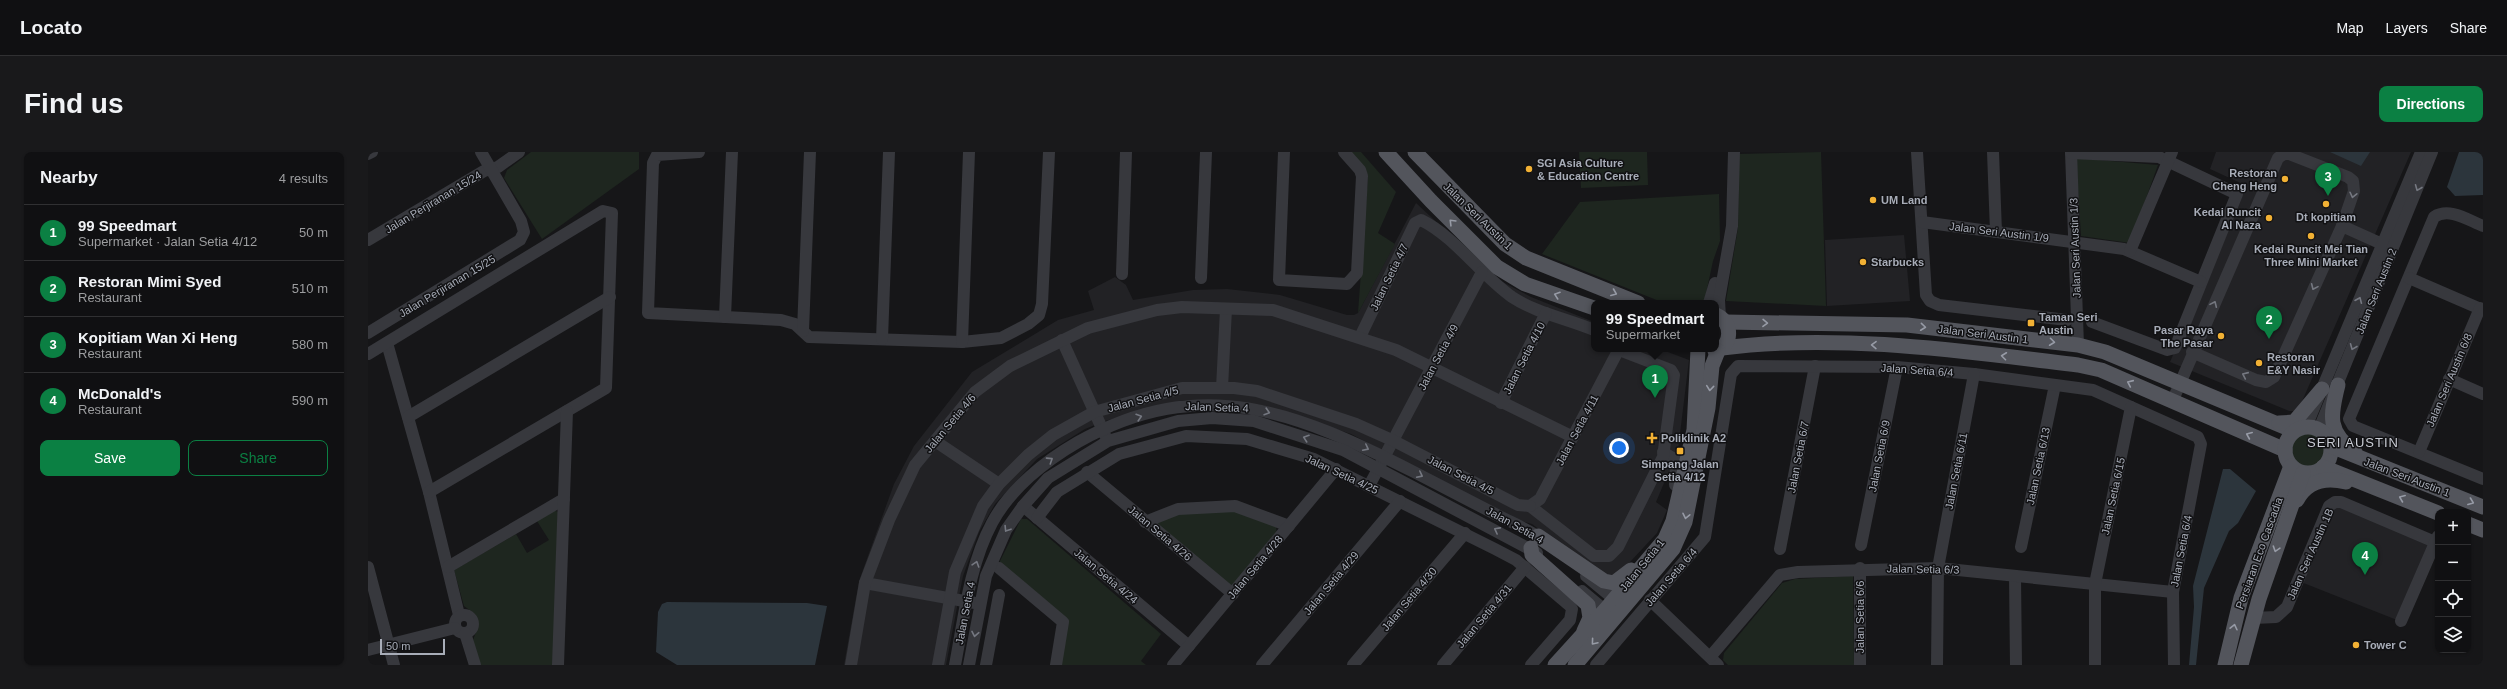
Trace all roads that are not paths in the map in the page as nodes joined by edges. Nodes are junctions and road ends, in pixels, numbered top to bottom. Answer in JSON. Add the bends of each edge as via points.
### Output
{"nodes":[{"id":1,"x":372,"y":152,"type":"edge"},
{"id":2,"x":481,"y":152,"type":"edge"},
{"id":3,"x":518,"y":152,"type":"edge"},
{"id":4,"x":699,"y":152,"type":"edge"},
{"id":5,"x":732,"y":152,"type":"edge"},
{"id":6,"x":810,"y":152,"type":"edge"},
{"id":7,"x":889,"y":152,"type":"edge"},
{"id":8,"x":969,"y":152,"type":"edge"},
{"id":9,"x":1049,"y":152,"type":"edge"},
{"id":10,"x":1126,"y":152,"type":"edge"},
{"id":11,"x":1206,"y":152,"type":"edge"},
{"id":12,"x":1284,"y":152,"type":"edge"},
{"id":13,"x":1344,"y":152,"type":"edge"},
{"id":14,"x":1386,"y":152,"type":"edge"},
{"id":15,"x":1415,"y":152,"type":"edge"},
{"id":16,"x":1729,"y":152,"type":"edge"},
{"id":17,"x":1734,"y":152,"type":"edge"},
{"id":18,"x":1917,"y":152,"type":"edge"},
{"id":19,"x":1993,"y":152,"type":"edge"},
{"id":20,"x":2071,"y":152,"type":"edge"},
{"id":21,"x":2421,"y":152,"type":"edge"},
{"id":22,"x":2432,"y":152,"type":"edge"},
{"id":23,"x":368,"y":154,"type":"edge"},
{"id":24,"x":2170,"y":157,"type":"edge"},
{"id":25,"x":492,"y":170,"type":"junction"},
{"id":26,"x":1922,"y":222,"type":"junction"},
{"id":27,"x":2342,"y":226,"type":"junction"},
{"id":28,"x":2483,"y":226,"type":"edge"},
{"id":29,"x":1996,"y":232,"type":"junction"},
{"id":30,"x":368,"y":240,"type":"edge"},
{"id":31,"x":2076,"y":241,"type":"junction"},
{"id":32,"x":2382,"y":244,"type":"junction"},
{"id":33,"x":2130,"y":251,"type":"junction"},
{"id":34,"x":1482,"y":272,"type":"junction"},
{"id":35,"x":1122,"y":274,"type":"dead end"},
{"id":36,"x":1201,"y":278,"type":"dead end"},
{"id":37,"x":2409,"y":278,"type":"junction"},
{"id":38,"x":2201,"y":282,"type":"junction"},
{"id":39,"x":610,"y":297,"type":"junction"},
{"id":40,"x":1631,"y":300,"type":"edge"},
{"id":41,"x":1710,"y":300,"type":"edge"},
{"id":42,"x":1591,"y":307,"type":"edge"},
{"id":43,"x":1226,"y":309,"type":"junction"},
{"id":44,"x":2482,"y":309,"type":"edge"},
{"id":45,"x":1546,"y":313,"type":"junction"},
{"id":46,"x":725,"y":317,"type":"junction"},
{"id":47,"x":1721,"y":318,"type":"edge"},
{"id":48,"x":2067,"y":320,"type":"dead end"},
{"id":49,"x":2092,"y":322,"type":"dead end"},
{"id":50,"x":1591,"y":329,"type":"edge"},
{"id":51,"x":803,"y":331,"type":"junction"},
{"id":52,"x":368,"y":333,"type":"edge"},
{"id":53,"x":1360,"y":337,"type":"junction"},
{"id":54,"x":882,"y":339,"type":"junction"},
{"id":55,"x":1062,"y":340,"type":"junction"},
{"id":56,"x":962,"y":342,"type":"junction"},
{"id":57,"x":387,"y":343,"type":"junction"},
{"id":58,"x":2078,"y":345,"type":"junction"},
{"id":59,"x":1720,"y":350,"type":"junction"},
{"id":60,"x":1618,"y":352,"type":"edge"},
{"id":61,"x":1624,"y":352,"type":"edge"},
{"id":62,"x":1698,"y":352,"type":"edge"},
{"id":63,"x":2192,"y":352,"type":"junction"},
{"id":64,"x":368,"y":354,"type":"edge"},
{"id":65,"x":1815,"y":366,"type":"junction"},
{"id":66,"x":1897,"y":367,"type":"junction"},
{"id":67,"x":1432,"y":368,"type":"junction"},
{"id":68,"x":1974,"y":374,"type":"junction"},
{"id":69,"x":2449,"y":379,"type":"junction"},
{"id":70,"x":2180,"y":384,"type":"junction"},
{"id":71,"x":2056,"y":385,"type":"junction"},
{"id":72,"x":2338,"y":385,"type":"junction"},
{"id":73,"x":1222,"y":388,"type":"junction"},
{"id":74,"x":2322,"y":389,"type":"junction"},
{"id":75,"x":2483,"y":394,"type":"edge"},
{"id":76,"x":1501,"y":402,"type":"junction"},
{"id":77,"x":2172,"y":402,"type":"junction"},
{"id":78,"x":2131,"y":407,"type":"junction"},
{"id":79,"x":567,"y":411,"type":"junction"},
{"id":80,"x":1094,"y":412,"type":"junction"},
{"id":81,"x":408,"y":417,"type":"junction"},
{"id":82,"x":2276,"y":423,"type":"junction"},
{"id":83,"x":1102,"y":429,"type":"junction"},
{"id":84,"x":2306,"y":429,"type":"junction"},
{"id":85,"x":1573,"y":437,"type":"junction"},
{"id":86,"x":1108,"y":440,"type":"junction"},
{"id":87,"x":935,"y":441,"type":"junction"},
{"id":88,"x":1394,"y":441,"type":"junction"},
{"id":89,"x":2268,"y":443,"type":"junction"},
{"id":90,"x":2331,"y":446,"type":"junction"},
{"id":91,"x":2285,"y":450,"type":"junction"},
{"id":92,"x":1663,"y":452,"type":"junction"},
{"id":93,"x":2419,"y":452,"type":"junction"},
{"id":94,"x":1385,"y":457,"type":"junction"},
{"id":95,"x":2374,"y":465,"type":"junction"},
{"id":96,"x":2323,"y":467,"type":"junction"},
{"id":97,"x":1336,"y":469,"type":"junction"},
{"id":98,"x":1379,"y":469,"type":"junction"},
{"id":99,"x":2297,"y":469,"type":"junction"},
{"id":100,"x":1087,"y":472,"type":"junction"},
{"id":101,"x":2483,"y":479,"type":"edge"},
{"id":102,"x":999,"y":484,"type":"junction"},
{"id":103,"x":2367,"y":485,"type":"junction"},
{"id":104,"x":1369,"y":486,"type":"junction"},
{"id":105,"x":2283,"y":486,"type":"junction"},
{"id":106,"x":429,"y":492,"type":"junction"},
{"id":107,"x":564,"y":499,"type":"junction"},
{"id":108,"x":1400,"y":501,"type":"junction"},
{"id":109,"x":1023,"y":506,"type":"junction"},
{"id":110,"x":1530,"y":506,"type":"junction"},
{"id":111,"x":2483,"y":507,"type":"edge"},
{"id":112,"x":1675,"y":511,"type":"junction"},
{"id":113,"x":2435,"y":512,"type":"edge"},
{"id":114,"x":1037,"y":518,"type":"junction"},
{"id":115,"x":1145,"y":522,"type":"junction"},
{"id":116,"x":2471,"y":525,"type":"edge"},
{"id":117,"x":1289,"y":526,"type":"junction"},
{"id":118,"x":2283,"y":526,"type":"junction"},
{"id":119,"x":2483,"y":530,"type":"edge"},
{"id":120,"x":1465,"y":533,"type":"junction"},
{"id":121,"x":1665,"y":539,"type":"junction"},
{"id":122,"x":2435,"y":539,"type":"edge"},
{"id":123,"x":2435,"y":541,"type":"edge"},
{"id":124,"x":1535,"y":542,"type":"junction"},
{"id":125,"x":1861,"y":545,"type":"dead end"},
{"id":126,"x":2021,"y":547,"type":"dead end"},
{"id":127,"x":1780,"y":549,"type":"dead end"},
{"id":128,"x":368,"y":567,"type":"edge"},
{"id":129,"x":448,"y":567,"type":"junction"},
{"id":130,"x":1525,"y":567,"type":"junction"},
{"id":131,"x":999,"y":568,"type":"dead end"},
{"id":132,"x":1860,"y":568,"type":"junction"},
{"id":133,"x":1938,"y":568,"type":"junction"},
{"id":134,"x":2015,"y":576,"type":"junction"},
{"id":135,"x":865,"y":583,"type":"junction"},
{"id":136,"x":2095,"y":584,"type":"junction"},
{"id":137,"x":2173,"y":592,"type":"junction"},
{"id":138,"x":1233,"y":594,"type":"junction"},
{"id":139,"x":999,"y":595,"type":"dead end"},
{"id":140,"x":949,"y":598,"type":"junction"},
{"id":141,"x":1650,"y":600,"type":"junction"},
{"id":142,"x":967,"y":602,"type":"junction"},
{"id":143,"x":980,"y":604,"type":"junction"},
{"id":144,"x":1614,"y":609,"type":"junction"},
{"id":145,"x":459,"y":615,"type":"junction"},
{"id":146,"x":2254,"y":618,"type":"junction"},
{"id":147,"x":2401,"y":621,"type":"dead end"},
{"id":148,"x":460,"y":630,"type":"junction"},
{"id":149,"x":389,"y":645,"type":"junction"},
{"id":150,"x":1189,"y":646,"type":"junction"},
{"id":151,"x":368,"y":650,"type":"edge"},
{"id":152,"x":1714,"y":661,"type":"edge"},
{"id":153,"x":1599,"y":664,"type":"edge"},
{"id":154,"x":394,"y":665,"type":"edge"},
{"id":155,"x":475,"y":665,"type":"edge"},
{"id":156,"x":558,"y":665,"type":"edge"},
{"id":157,"x":851,"y":665,"type":"edge"},
{"id":158,"x":938,"y":665,"type":"edge"},
{"id":159,"x":955,"y":665,"type":"edge"},
{"id":160,"x":969,"y":665,"type":"edge"},
{"id":161,"x":986,"y":665,"type":"edge"},
{"id":162,"x":1056,"y":665,"type":"edge"},
{"id":163,"x":1173,"y":665,"type":"edge"},
{"id":164,"x":1262,"y":665,"type":"edge"},
{"id":165,"x":1354,"y":665,"type":"edge"},
{"id":166,"x":1443,"y":665,"type":"edge"},
{"id":167,"x":1531,"y":665,"type":"edge"},
{"id":168,"x":1554,"y":665,"type":"edge"},
{"id":169,"x":1575,"y":665,"type":"edge"},
{"id":170,"x":1860,"y":665,"type":"edge"},
{"id":171,"x":1937,"y":665,"type":"edge"},
{"id":172,"x":2016,"y":665,"type":"edge"},
{"id":173,"x":2095,"y":665,"type":"edge"},
{"id":174,"x":2174,"y":665,"type":"edge"},
{"id":175,"x":2225,"y":665,"type":"edge"},
{"id":176,"x":2241,"y":665,"type":"edge"}],
"edges":[{"from":1,"to":23,"type":"street"},
{"from":2,"to":25,"type":"street"},
{"from":3,"to":25,"type":"street","name":"Jalan Perjiranan 15/24"},
{"from":4,"to":46,"type":"street","via":[[666,152],[657,155],[653,163],[648,313]]},
{"from":5,"to":46,"type":"street"},
{"from":6,"to":51,"type":"street"},
{"from":7,"to":54,"type":"street"},
{"from":8,"to":56,"type":"street"},
{"from":9,"to":56,"type":"street","via":[[1042,304],[1039,315],[1002,338]]},
{"from":10,"to":35,"type":"street"},
{"from":11,"to":36,"type":"street"},
{"from":12,"to":13,"type":"street","via":[[1279,280],[1347,284],[1357,273],[1362,176]]},
{"from":42,"to":14,"type":"main road","name":"Jalan Seri Austin 1","one_way":true,"via":[[1525,284],[1497,267]]},
{"from":15,"to":40,"type":"main road","name":"Jalan Seri Austin 1","one_way":true,"via":[[1505,244],[1526,258]]},
{"from":16,"to":41,"type":"street","via":[[1727,228]]},
{"from":17,"to":47,"type":"street","via":[[1732,226],[1719,300]]},
{"from":18,"to":26,"type":"street"},
{"from":19,"to":29,"type":"street"},
{"from":20,"to":24,"type":"street"},
{"from":20,"to":31,"type":"street","name":"Jalan Seri Austin 1/3"},
{"from":21,"to":32,"type":"street","name":"Jalan Seri Austin 2"},
{"from":22,"to":72,"type":"street","name":"Jalan Seri Austin 2","one_way":true},
{"from":24,"to":33,"type":"street"},
{"from":24,"to":38,"type":"street","via":[[2238,194]]},
{"from":25,"to":30,"type":"street","name":"Jalan Perjiranan 15/24","via":[[484,171]]},
{"from":25,"to":52,"type":"street","name":"Jalan Perjiranan 15/25","via":[[521,221],[523,236],[517,244]]},
{"from":26,"to":29,"type":"street","name":"Jalan Seri Austin 1/9"},
{"from":26,"to":48,"type":"street","via":[[1926,295],[1930,301],[1939,305]]},
{"from":27,"to":32,"type":"street"},
{"from":27,"to":63,"type":"street","one_way":true,"via":[[2274,378],[2266,382],[2256,380]]},
{"from":63,"to":27,"type":"street","one_way":true,"via":[[2278,158],[2290,154],[2354,181],[2354,191]]},
{"from":28,"to":37,"type":"street","via":[[2448,213],[2434,217]]},
{"from":29,"to":31,"type":"street","name":"Jalan Seri Austin 1/9"},
{"from":31,"to":33,"type":"street","name":"Jalan Seri Austin 1/9"},
{"from":31,"to":58,"type":"street","name":"Jalan Seri Austin 1/3"},
{"from":74,"to":32,"type":"street","name":"Jalan Seri Austin 2","one_way":true},
{"from":33,"to":38,"type":"street","name":"Jalan Seri Austin 1/9"},
{"from":34,"to":45,"type":"street","via":[[1513,298]]},
{"from":34,"to":53,"type":"street","name":"Jalan Setia 4/7","via":[[1452,243],[1421,220],[1415,223]]},
{"from":34,"to":67,"type":"street","name":"Jalan Setia 4/9"},
{"from":37,"to":44,"type":"street"},
{"from":37,"to":93,"type":"street","via":[[2350,419],[2353,426]]},
{"from":38,"to":49,"type":"street","via":[[2172,350]]},
{"from":39,"to":57,"type":"street","via":[[613,216],[608,210]]},
{"from":39,"to":79,"type":"street","via":[[606,388]]},
{"from":39,"to":81,"type":"street"},
{"from":43,"to":53,"type":"street","name":"Jalan Setia 4/6","via":[[1273,310]]},
{"from":43,"to":55,"type":"street","name":"Jalan Setia 4/6","via":[[1182,307],[1157,310],[1088,328]]},
{"from":43,"to":73,"type":"street"},
{"from":44,"to":69,"type":"street","name":"Jalan Seri Austin 6/8"},
{"from":45,"to":50,"type":"street"},
{"from":45,"to":76,"type":"street","name":"Jalan Setia 4/10"},
{"from":46,"to":51,"type":"street","via":[[781,320],[795,324]]},
{"from":47,"to":58,"type":"main road","name":"Jalan Seri Austin 1","one_way":true,"via":[[1907,325]]},
{"from":47,"to":59,"type":"main road","name":"Jalan Setia 1","via":[[1730,333],[1726,344]]},
{"from":51,"to":54,"type":"street","via":[[809,337]]},
{"from":53,"to":67,"type":"street","name":"Jalan Setia 4/6","via":[[1396,350]]},
{"from":54,"to":56,"type":"street"},
{"from":55,"to":80,"type":"street"},
{"from":55,"to":87,"type":"street","name":"Jalan Setia 4/6","via":[[1010,366],[975,392]]},
{"from":57,"to":64,"type":"street"},
{"from":57,"to":81,"type":"street"},
{"from":58,"to":70,"type":"main road","name":"Jalan Seri Austin 1","via":[[2105,352]]},
{"from":77,"to":59,"type":"main road","name":"Jalan Seri Austin 1","one_way":true,"via":[[2101,370],[2078,365],[1907,346],[1762,343]]},
{"from":59,"to":144,"type":"main road","name":"Jalan Setia 1","one_way":true,"via":[[1712,366],[1708,408],[1685,522],[1674,549]]},
{"from":60,"to":85,"type":"street","name":"Jalan Setia 4/11"},
{"from":61,"to":92,"type":"street","via":[[1673,372]]},
{"from":62,"to":112,"type":"main road","name":"Jalan Setia 1","via":[[1694,430]]},
{"from":63,"to":70,"type":"street"},
{"from":65,"to":66,"type":"street","name":"Jalan Setia 6/4"},
{"from":65,"to":127,"type":"street","name":"Jalan Setia 6/7"},
{"from":65,"to":141,"type":"street","name":"Jalan Setia 6/4","via":[[1738,366],[1730,374],[1705,537]]},
{"from":66,"to":68,"type":"street","name":"Jalan Setia 6/4"},
{"from":66,"to":125,"type":"street","name":"Jalan Setia 6/9"},
{"from":67,"to":76,"type":"street","name":"Jalan Setia 4/6"},
{"from":67,"to":88,"type":"street","name":"Jalan Setia 4/9"},
{"from":68,"to":71,"type":"street","name":"Jalan Setia 6/4"},
{"from":68,"to":133,"type":"street","name":"Jalan Setia 6/11"},
{"from":69,"to":75,"type":"street"},
{"from":69,"to":93,"type":"street","name":"Jalan Seri Austin 6/8"},
{"from":70,"to":77,"type":"street"},
{"from":70,"to":82,"type":"main road","name":"Jalan Seri Austin 1"},
{"from":71,"to":78,"type":"street","name":"Jalan Setia 6/4","via":[[2093,390]]},
{"from":71,"to":126,"type":"street","name":"Jalan Setia 6/13"},
{"from":72,"to":84,"type":"street","name":"Jalan Seri Austin 2"},
{"from":72,"to":95,"type":"main road","via":[[2332,412],[2335,431],[2346,445]]},
{"from":73,"to":80,"type":"street","name":"Jalan Setia 4/5","via":[[1182,388]]},
{"from":73,"to":88,"type":"street","name":"Jalan Setia 4/5","via":[[1257,391],[1356,424]]},
{"from":74,"to":82,"type":"main road","via":[[2294,422]]},
{"from":74,"to":84,"type":"street","name":"Jalan Seri Austin 2"},
{"from":76,"to":85,"type":"street","name":"Jalan Setia 4/6"},
{"from":89,"to":77,"type":"main road","name":"Jalan Seri Austin 1","one_way":true},
{"from":78,"to":136,"type":"street","name":"Jalan Setia 6/15"},
{"from":78,"to":137,"type":"street","name":"Jalan Setia 6/4","via":[[2198,437],[2201,444]]},
{"from":79,"to":106,"type":"street"},
{"from":79,"to":107,"type":"street"},
{"from":80,"to":83,"type":"street"},
{"from":80,"to":102,"type":"street","name":"Jalan Setia 4/5","via":[[1053,435]]},
{"from":81,"to":106,"type":"street"},
{"from":82,"to":84,"type":"main road","name":"Jalan Seri Austin 1"},
{"from":83,"to":86,"type":"street"},
{"from":83,"to":94,"type":"street","name":"Jalan Setia 4","one_way":true,"via":[[1182,405],[1229,405],[1256,408],[1300,422],[1347,438]]},
{"from":142,"to":83,"type":"street","name":"Jalan Setia 4","one_way":true,"via":[[974,566],[992,522],[1012,496],[1042,465]]},
{"from":84,"to":90,"type":"main road","via":[[2325,434]]},
{"from":84,"to":91,"type":"main road","via":[[2287,440]]},
{"from":85,"to":110,"type":"street","name":"Jalan Setia 4/11","via":[[1540,500]]},
{"from":98,"to":86,"type":"street","name":"Jalan Setia 4","one_way":true,"via":[[1343,450],[1254,421],[1212,418],[1178,421]]},
{"from":86,"to":109,"type":"street","name":"Jalan Setia 4","via":[[1048,478]]},
{"from":87,"to":102,"type":"street"},
{"from":87,"to":135,"type":"street","name":"Jalan Setia 4/6","via":[[915,465],[889,520]]},
{"from":88,"to":94,"type":"street","name":"Jalan Setia 4/9"},
{"from":88,"to":110,"type":"street","name":"Jalan Setia 4/5","via":[[1518,505]]},
{"from":89,"to":91,"type":"main road","name":"Jalan Seri Austin 1"},
{"from":89,"to":105,"type":"main road","via":[[2281,460]]},
{"from":90,"to":95,"type":"main road","name":"Jalan Seri Austin 1"},
{"from":90,"to":96,"type":"main road","via":[[2331,454]]},
{"from":91,"to":99,"type":"main road"},
{"from":92,"to":110,"type":"street","via":[[1618,547],[1609,556],[1594,556]]},
{"from":92,"to":112,"type":"street","via":[[1674,457],[1678,465],[1673,505]]},
{"from":93,"to":101,"type":"street"},
{"from":94,"to":98,"type":"street","name":"Jalan Setia 4/9"},
{"from":94,"to":124,"type":"street","name":"Jalan Setia 4","one_way":true},
{"from":95,"to":111,"type":"main road","name":"Jalan Seri Austin 1","one_way":true},
{"from":96,"to":99,"type":"main road","via":[[2317,471]]},
{"from":96,"to":103,"type":"main road","name":"Jalan Seri Austin 1"},
{"from":97,"to":100,"type":"street","name":"Jalan Setia 4/25","via":[[1314,459],[1247,439],[1186,436],[1119,454]]},
{"from":97,"to":104,"type":"street","name":"Jalan Setia 4/25"},
{"from":97,"to":117,"type":"street","name":"Jalan Setia 4/28"},
{"from":98,"to":104,"type":"street","name":"Jalan Setia 4/9"},
{"from":124,"to":98,"type":"street","name":"Jalan Setia 4","one_way":true},
{"from":99,"to":105,"type":"main road","name":"Persiaran Eco Cascadia"},
{"from":99,"to":118,"type":"main road","name":"Persiaran Eco Cascadia"},
{"from":100,"to":114,"type":"street","name":"Jalan Setia 4/25","via":[[1057,492]]},
{"from":100,"to":115,"type":"street","name":"Jalan Setia 4/26"},
{"from":102,"to":140,"type":"street","name":"Jalan Setia 4/5","via":[[982,506],[955,572]]},
{"from":113,"to":103,"type":"main road","name":"Jalan Seri Austin 1","one_way":true},
{"from":103,"to":118,"type":"main road","via":[[2338,480],[2313,483],[2301,492]]},
{"from":104,"to":108,"type":"street","name":"Jalan Setia 4/25"},
{"from":175,"to":105,"type":"main road","name":"Persiaran Eco Cascadia","one_way":true,"via":[[2241,598]]},
{"from":106,"to":129,"type":"street"},
{"from":107,"to":129,"type":"street"},
{"from":107,"to":156,"type":"street"},
{"from":108,"to":120,"type":"street","name":"Jalan Setia 4/25"},
{"from":108,"to":164,"type":"street","name":"Jalan Setia 4/29"},
{"from":109,"to":114,"type":"street","name":"Jalan Setia 4/24"},
{"from":109,"to":143,"type":"street","name":"Jalan Setia 4","one_way":true,"via":[[995,551]]},
{"from":112,"to":121,"type":"main road","name":"Jalan Setia 1"},
{"from":114,"to":150,"type":"street","name":"Jalan Setia 4/24"},
{"from":115,"to":117,"type":"street","via":[[1178,509],[1235,506]]},
{"from":115,"to":138,"type":"street","name":"Jalan Setia 4/26"},
{"from":116,"to":119,"type":"main road"},
{"from":117,"to":138,"type":"street","name":"Jalan Setia 4/28"},
{"from":118,"to":146,"type":"main road","name":"Persiaran Eco Cascadia","one_way":true},
{"from":120,"to":130,"type":"street","name":"Jalan Setia 4/25"},
{"from":120,"to":165,"type":"street","name":"Jalan Setia 4/30"},
{"from":121,"to":124,"type":"main road","via":[[1614,583],[1604,581]]},
{"from":121,"to":144,"type":"main road","name":"Jalan Setia 1"},
{"from":122,"to":146,"type":"street","name":"Jalan Seri Austin 1B","via":[[2341,502],[2335,502],[2329,506],[2287,607],[2276,617]]},
{"from":123,"to":147,"type":"street"},
{"from":124,"to":144,"type":"street","name":"Jalan Setia 4"},
{"from":124,"to":168,"type":"main road","via":[[1532,555],[1588,605],[1590,618],[1587,627]]},
{"from":128,"to":149,"type":"street"},
{"from":129,"to":145,"type":"street"},
{"from":130,"to":166,"type":"street","name":"Jalan Setia 4/31"},
{"from":130,"to":167,"type":"street","name":"Jalan Setia 4/25","via":[[1572,609],[1570,620]]},
{"from":131,"to":162,"type":"street","via":[[1064,625]]},
{"from":132,"to":133,"type":"street","name":"Jalan Setia 6/3"},
{"from":132,"to":152,"type":"street","name":"Jalan Setia 6/3","via":[[1780,575]]},
{"from":132,"to":170,"type":"street","name":"Jalan Setia 6/6"},
{"from":133,"to":134,"type":"street","name":"Jalan Setia 6/3"},
{"from":133,"to":171,"type":"street","name":"Jalan Setia 6/11"},
{"from":134,"to":136,"type":"street","name":"Jalan Setia 6/3"},
{"from":134,"to":172,"type":"street"},
{"from":135,"to":140,"type":"street"},
{"from":135,"to":157,"type":"street","name":"Jalan Setia 4/6"},
{"from":136,"to":137,"type":"street","name":"Jalan Setia 6/3"},
{"from":136,"to":173,"type":"street","name":"Jalan Setia 6/15"},
{"from":137,"to":174,"type":"street","name":"Jalan Setia 6/4"},
{"from":138,"to":150,"type":"street","name":"Jalan Setia 4/28"},
{"from":139,"to":161,"type":"street"},
{"from":140,"to":142,"type":"street"},
{"from":140,"to":158,"type":"street","name":"Jalan Setia 4/5"},
{"from":141,"to":152,"type":"street"},
{"from":141,"to":153,"type":"street","name":"Jalan Setia 6/4"},
{"from":142,"to":143,"type":"street"},
{"from":142,"to":159,"type":"street","name":"Jalan Setia 4"},
{"from":143,"to":160,"type":"street","name":"Jalan Setia 4","one_way":true},
{"from":144,"to":168,"type":"main road","name":"Jalan Setia 1"},
{"from":144,"to":169,"type":"main road","name":"Jalan Setia 1","one_way":true},
{"from":145,"to":148,"type":"street","via":[[455,620]]},
{"from":145,"to":148,"type":"street","via":[[466,615],[472,619],[472,628]]},
{"from":146,"to":176,"type":"main road","name":"Persiaran Eco Cascadia"},
{"from":148,"to":149,"type":"street"},
{"from":148,"to":155,"type":"street"},
{"from":149,"to":151,"type":"street"},
{"from":149,"to":154,"type":"street"},
{"from":150,"to":163,"type":"street","name":"Jalan Setia 4/28"}]}
